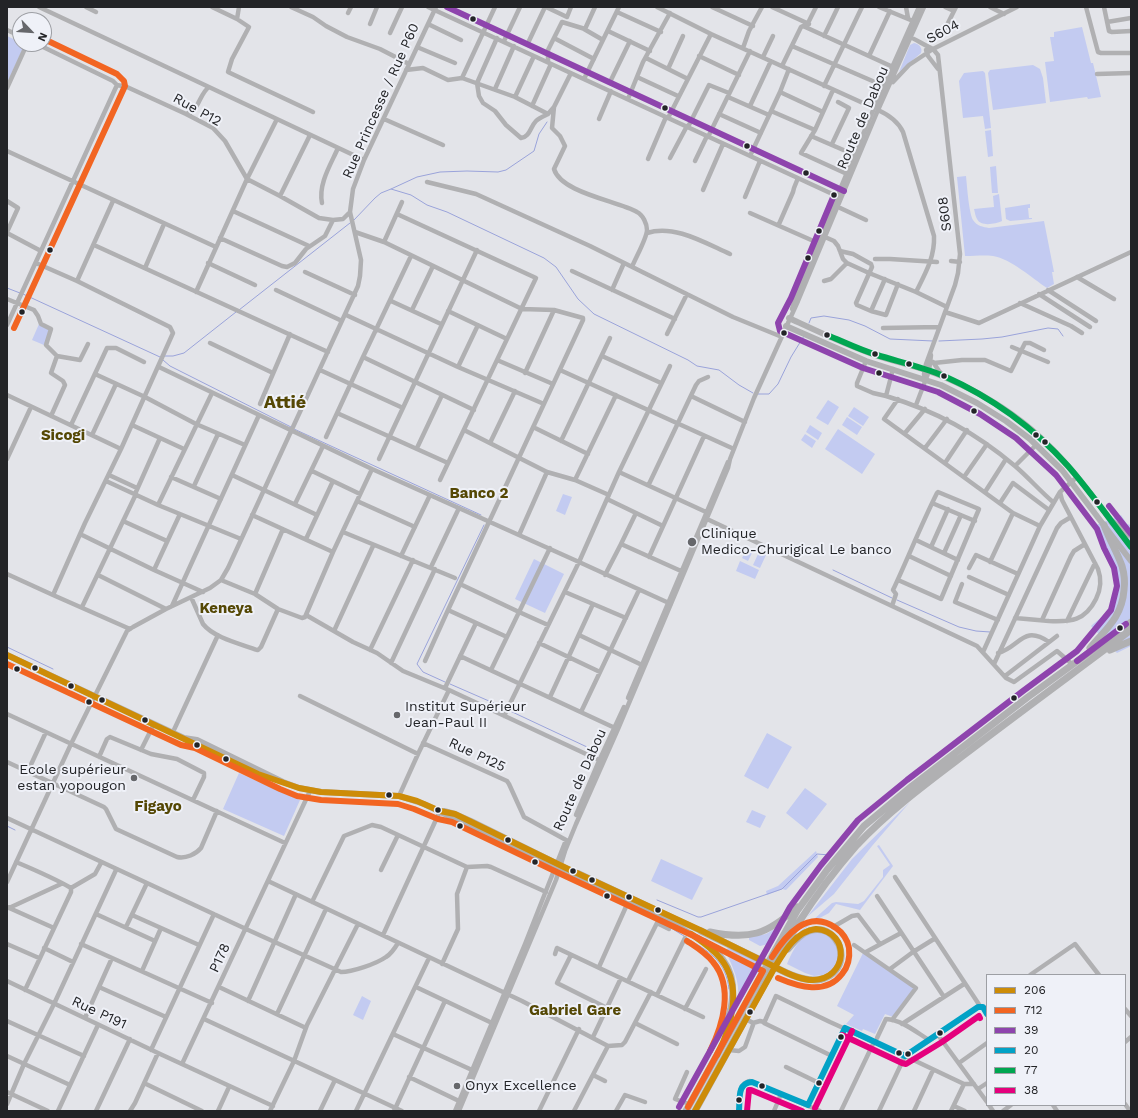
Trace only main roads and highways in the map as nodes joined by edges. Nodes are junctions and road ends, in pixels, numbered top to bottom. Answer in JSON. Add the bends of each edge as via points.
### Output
{"nodes":[{"id":1,"x":789,"y":318,"type":"road end"},
{"id":2,"x":786,"y":326,"type":"road end"},
{"id":3,"x":841,"y":341,"type":"junction"},
{"id":4,"x":837,"y":350,"type":"junction"},
{"id":5,"x":1112,"y":522,"type":"junction"},
{"id":6,"x":1104,"y":525,"type":"junction"},
{"id":7,"x":1131,"y":535,"type":"edge"},
{"id":8,"x":1131,"y":547,"type":"edge"},
{"id":9,"x":1131,"y":561,"type":"edge"},
{"id":10,"x":1131,"y":622,"type":"edge"},
{"id":11,"x":1131,"y":630,"type":"edge"},
{"id":12,"x":1131,"y":641,"type":"edge"},
{"id":13,"x":7,"y":655,"type":"edge"},
{"id":14,"x":1083,"y":657,"type":"junction"},
{"id":15,"x":1082,"y":667,"type":"junction"},
{"id":16,"x":630,"y":900,"type":"junction"},
{"id":17,"x":804,"y":900,"type":"junction"},
{"id":18,"x":701,"y":931,"type":"junction"},
{"id":19,"x":704,"y":942,"type":"joint"},
{"id":20,"x":778,"y":962,"type":"junction"},
{"id":21,"x":724,"y":1042,"type":"junction"},
{"id":22,"x":687,"y":1108,"type":"edge"},
{"id":23,"x":695,"y":1111,"type":"edge"}],
"edges":[{"from":1,"to":3,"type":"main road"},
{"from":2,"to":4,"type":"main road"},
{"from":3,"to":4,"type":"main road"},
{"from":3,"to":5,"type":"main road","via":[[944,376],[1014,416],[1058,455]]},
{"from":4,"to":6,"type":"main road","via":[[925,379],[961,394],[1006,421],[1053,461]]},
{"from":5,"to":7,"type":"highway"},
{"from":5,"to":8,"type":"main road"},
{"from":6,"to":9,"type":"main road"},
{"from":6,"to":14,"type":"highway","via":[[1122,566],[1124,598],[1118,614]]},
{"from":10,"to":14,"type":"highway"},
{"from":11,"to":15,"type":"highway"},
{"from":12,"to":15,"type":"highway"},
{"from":13,"to":16,"type":"main road","via":[[184,738],[197,740],[283,782],[310,791],[400,796],[440,811],[450,812]]},
{"from":14,"to":17,"type":"highway","via":[[1028,696],[864,826]]},
{"from":15,"to":20,"type":"highway","via":[[955,762],[892,812],[870,833],[834,872],[812,902]]},
{"from":16,"to":18,"type":"main road"},
{"from":16,"to":19,"type":"main road","via":[[658,920],[677,926]]},
{"from":17,"to":18,"type":"highway","via":[[776,924],[754,934],[728,936]]},
{"from":17,"to":21,"type":"highway"},
{"from":18,"to":20,"type":"highway","via":[[787,973],[813,980],[822,979],[834,972],[840,960],[841,948],[832,935],[816,930],[807,931]]},
{"from":19,"to":21,"type":"highway","via":[[723,960],[733,984],[732,1005]]},
{"from":20,"to":23,"type":"highway","via":[[750,1021],[729,1050]]},
{"from":21,"to":22,"type":"highway"}]}
